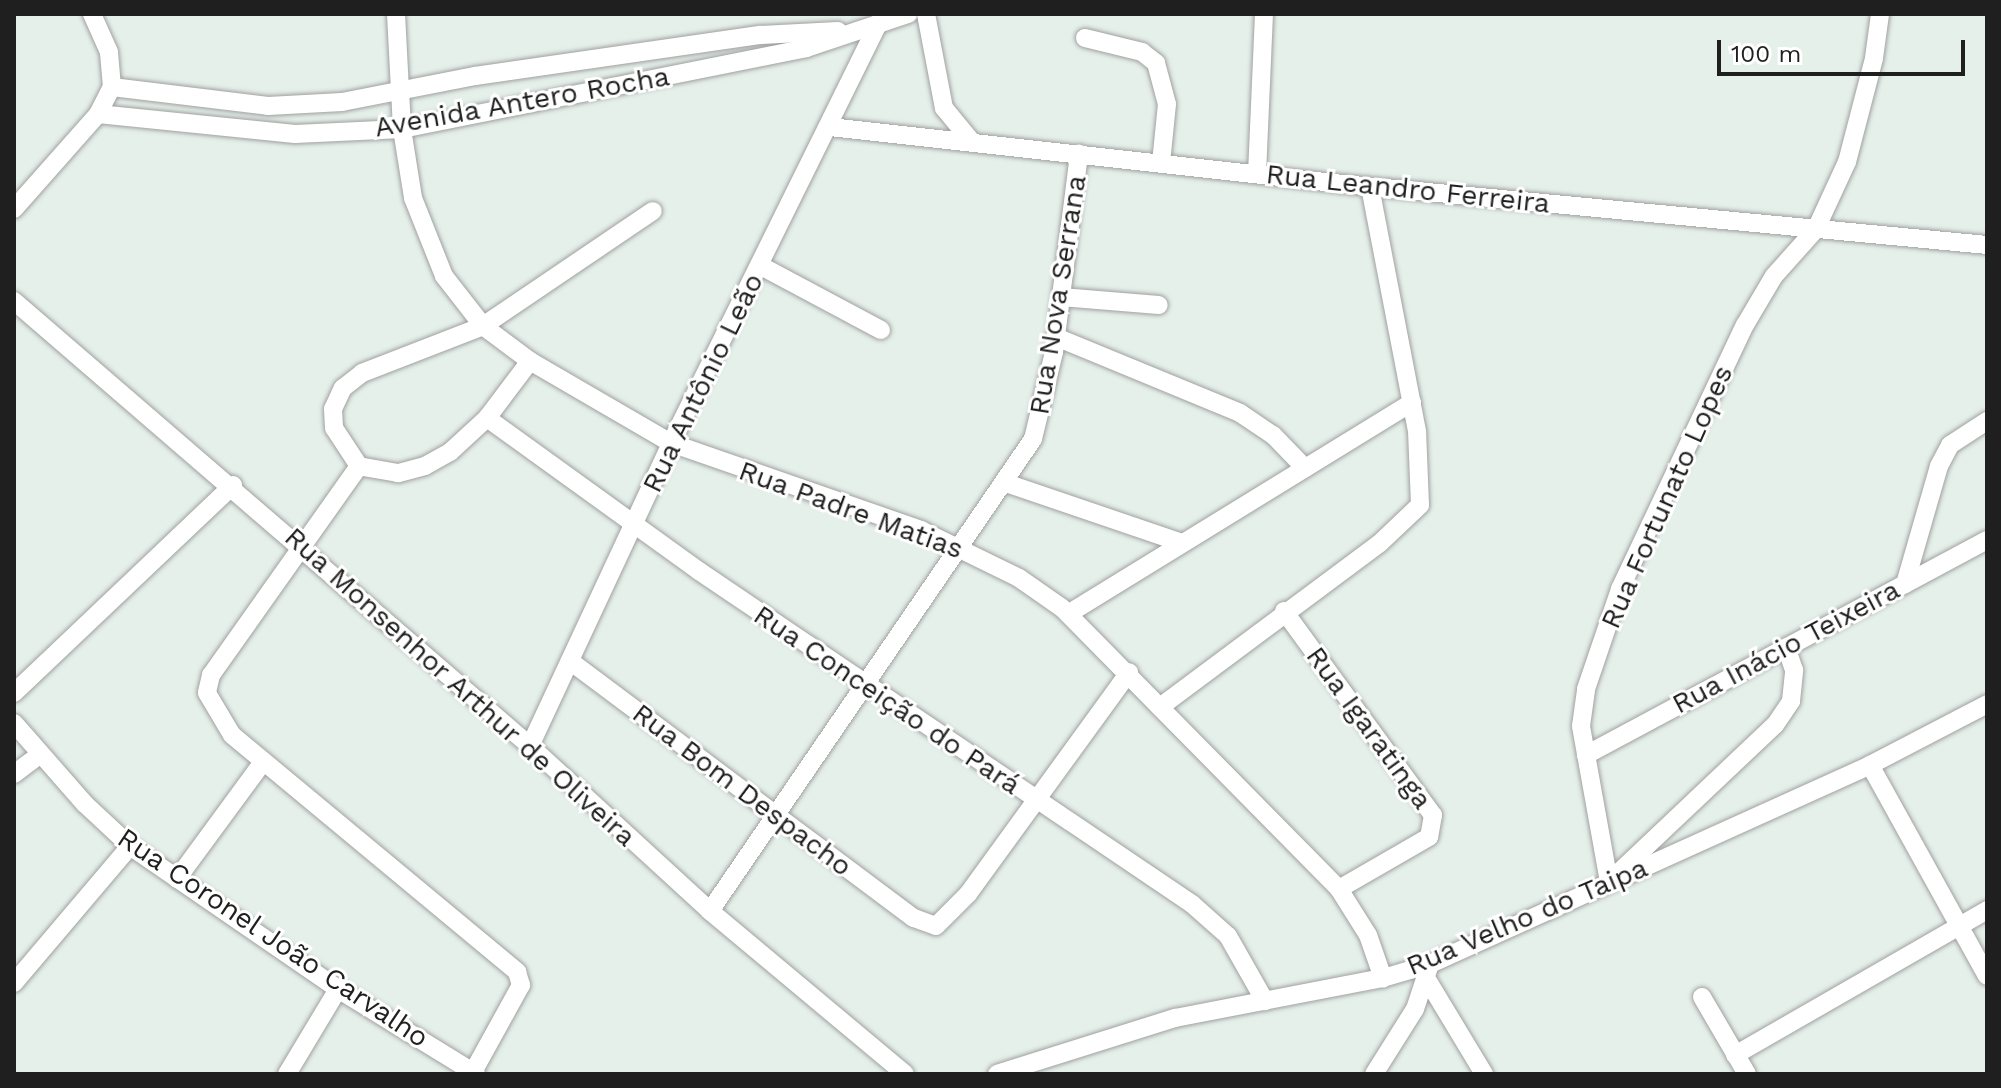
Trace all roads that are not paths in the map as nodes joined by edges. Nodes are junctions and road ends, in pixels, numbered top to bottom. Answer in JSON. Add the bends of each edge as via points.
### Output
{"nodes":[{"id":1,"x":92,"y":14,"type":"edge"},
{"id":2,"x":396,"y":14,"type":"edge"},
{"id":3,"x":908,"y":14,"type":"edge"},
{"id":4,"x":926,"y":14,"type":"edge"},
{"id":5,"x":1264,"y":14,"type":"edge"},
{"id":6,"x":1880,"y":14,"type":"edge"},
{"id":7,"x":879,"y":22,"type":"junction"},
{"id":8,"x":844,"y":31,"type":"junction"},
{"id":9,"x":1085,"y":38,"type":"dead end"},
{"id":10,"x":494,"y":73,"type":"junction"},
{"id":11,"x":112,"y":87,"type":"junction"},
{"id":12,"x":403,"y":93,"type":"junction"},
{"id":13,"x":297,"y":104,"type":"junction"},
{"id":14,"x":497,"y":108,"type":"junction"},
{"id":15,"x":98,"y":114,"type":"junction"},
{"id":16,"x":830,"y":127,"type":"junction"},
{"id":17,"x":402,"y":129,"type":"junction"},
{"id":18,"x":295,"y":134,"type":"junction"},
{"id":19,"x":972,"y":142,"type":"junction"},
{"id":20,"x":1079,"y":154,"type":"junction"},
{"id":21,"x":1161,"y":163,"type":"junction"},
{"id":22,"x":1257,"y":174,"type":"junction"},
{"id":23,"x":1370,"y":187,"type":"junction"},
{"id":24,"x":14,"y":209,"type":"edge"},
{"id":25,"x":653,"y":211,"type":"dead end"},
{"id":26,"x":1816,"y":229,"type":"junction"},
{"id":27,"x":1987,"y":245,"type":"edge"},
{"id":28,"x":761,"y":266,"type":"junction"},
{"id":29,"x":1061,"y":297,"type":"junction"},
{"id":30,"x":14,"y":301,"type":"edge"},
{"id":31,"x":1159,"y":305,"type":"dead end"},
{"id":32,"x":483,"y":326,"type":"junction"},
{"id":33,"x":881,"y":330,"type":"dead end"},
{"id":34,"x":1056,"y":337,"type":"junction"},
{"id":35,"x":530,"y":361,"type":"junction"},
{"id":36,"x":1412,"y":402,"type":"junction"},
{"id":37,"x":487,"y":418,"type":"junction"},
{"id":38,"x":1987,"y":421,"type":"edge"},
{"id":39,"x":671,"y":443,"type":"junction"},
{"id":40,"x":359,"y":466,"type":"junction"},
{"id":41,"x":1305,"y":468,"type":"junction"},
{"id":42,"x":1006,"y":483,"type":"junction"},
{"id":43,"x":233,"y":485,"type":"junction"},
{"id":44,"x":634,"y":524,"type":"junction"},
{"id":45,"x":1987,"y":540,"type":"edge"},
{"id":46,"x":1182,"y":543,"type":"junction"},
{"id":47,"x":300,"y":544,"type":"junction"},
{"id":48,"x":962,"y":548,"type":"junction"},
{"id":49,"x":1905,"y":584,"type":"junction"},
{"id":50,"x":1284,"y":611,"type":"junction"},
{"id":51,"x":1068,"y":614,"type":"junction"},
{"id":52,"x":1786,"y":647,"type":"junction"},
{"id":53,"x":570,"y":661,"type":"junction"},
{"id":54,"x":1129,"y":672,"type":"junction"},
{"id":55,"x":867,"y":687,"type":"junction"},
{"id":56,"x":14,"y":693,"type":"edge"},
{"id":57,"x":1987,"y":704,"type":"edge"},
{"id":58,"x":1160,"y":707,"type":"junction"},
{"id":59,"x":14,"y":723,"type":"edge"},
{"id":60,"x":530,"y":746,"type":"junction"},
{"id":61,"x":39,"y":755,"type":"junction"},
{"id":62,"x":1586,"y":755,"type":"junction"},
{"id":63,"x":263,"y":762,"type":"junction"},
{"id":64,"x":1870,"y":765,"type":"junction"},
{"id":65,"x":14,"y":774,"type":"edge"},
{"id":66,"x":1035,"y":801,"type":"junction"},
{"id":67,"x":775,"y":817,"type":"junction"},
{"id":68,"x":130,"y":846,"type":"junction"},
{"id":69,"x":177,"y":879,"type":"junction"},
{"id":70,"x":1609,"y":882,"type":"junction"},
{"id":71,"x":1339,"y":889,"type":"junction"},
{"id":72,"x":1987,"y":910,"type":"edge"},
{"id":73,"x":710,"y":911,"type":"junction"},
{"id":74,"x":1959,"y":925,"type":"junction"},
{"id":75,"x":1429,"y":973,"type":"junction"},
{"id":76,"x":1987,"y":976,"type":"edge"},
{"id":77,"x":1383,"y":978,"type":"junction"},
{"id":78,"x":14,"y":983,"type":"edge"},
{"id":79,"x":338,"y":989,"type":"junction"},
{"id":80,"x":1702,"y":997,"type":"dead end"},
{"id":81,"x":1265,"y":1001,"type":"junction"},
{"id":82,"x":1735,"y":1055,"type":"junction"},
{"id":83,"x":474,"y":1073,"type":"edge"},
{"id":84,"x":287,"y":1074,"type":"edge"},
{"id":85,"x":905,"y":1074,"type":"edge"},
{"id":86,"x":997,"y":1074,"type":"edge"},
{"id":87,"x":1374,"y":1074,"type":"edge"},
{"id":88,"x":1484,"y":1074,"type":"edge"},
{"id":89,"x":1747,"y":1074,"type":"edge"}],
"edges":[{"from":1,"to":11,"type":"street","via":[[109,52]]},
{"from":2,"to":12,"type":"street","name":"Rua Padre Matias"},
{"from":3,"to":7,"type":"street","name":"Avenida Antero Rocha"},
{"from":4,"to":19,"type":"street","via":[[944,108]]},
{"from":5,"to":22,"type":"street"},
{"from":6,"to":26,"type":"street","name":"Rua Fortunato Lopes","via":[[1847,162]]},
{"from":7,"to":8,"type":"street","name":"Avenida Antero Rocha"},
{"from":7,"to":16,"type":"street","name":"Rua Antônio Leão"},
{"from":8,"to":10,"type":"street","name":"Avenida Antero Rocha","via":[[803,29]]},
{"from":8,"to":14,"type":"street","name":"Avenida Antero Rocha","via":[[806,48]]},
{"from":9,"to":21,"type":"street","via":[[1142,52],[1156,63],[1167,104]]},
{"from":10,"to":12,"type":"street","name":"Avenida Antero Rocha"},
{"from":10,"to":14,"type":"street"},
{"from":11,"to":13,"type":"street","name":"Avenida Antero Rocha","via":[[169,98]]},
{"from":11,"to":15,"type":"street"},
{"from":12,"to":13,"type":"street","name":"Avenida Antero Rocha"},
{"from":12,"to":17,"type":"street","name":"Rua Padre Matias"},
{"from":13,"to":18,"type":"street"},
{"from":14,"to":17,"type":"street","name":"Avenida Antero Rocha"},
{"from":15,"to":18,"type":"street","name":"Avenida Antero Rocha"},
{"from":15,"to":24,"type":"street"},
{"from":16,"to":19,"type":"street","name":"Rua Leandro Ferreira"},
{"from":16,"to":28,"type":"street","name":"Rua Antônio Leão"},
{"from":17,"to":18,"type":"street","name":"Avenida Antero Rocha"},
{"from":17,"to":32,"type":"street","name":"Rua Padre Matias","via":[[413,198],[444,276]]},
{"from":19,"to":20,"type":"street","name":"Rua Leandro Ferreira"},
{"from":20,"to":21,"type":"street","name":"Rua Leandro Ferreira"},
{"from":20,"to":29,"type":"street","name":"Rua Nova Serrana"},
{"from":21,"to":22,"type":"street","name":"Rua Leandro Ferreira"},
{"from":22,"to":23,"type":"street","name":"Rua Leandro Ferreira"},
{"from":23,"to":26,"type":"street","name":"Rua Leandro Ferreira"},
{"from":23,"to":36,"type":"street"},
{"from":25,"to":32,"type":"street"},
{"from":26,"to":27,"type":"street","name":"Rua Leandro Ferreira"},
{"from":26,"to":62,"type":"street","name":"Rua Fortunato Lopes","via":[[1774,276],[1745,325],[1620,589],[1586,689],[1581,726]]},
{"from":28,"to":33,"type":"street"},
{"from":28,"to":39,"type":"street","name":"Rua Antônio Leão"},
{"from":29,"to":31,"type":"street"},
{"from":29,"to":34,"type":"street","name":"Rua Nova Serrana"},
{"from":30,"to":43,"type":"street","name":"Rua Monsenhor Arthur de Oliveira"},
{"from":32,"to":35,"type":"street","name":"Rua Padre Matias"},
{"from":32,"to":40,"type":"street","via":[[362,373],[343,388],[333,409],[334,428]]},
{"from":34,"to":41,"type":"street","via":[[1240,413],[1273,435]]},
{"from":34,"to":42,"type":"street","name":"Rua Nova Serrana","via":[[1043,415]]},
{"from":35,"to":37,"type":"street"},
{"from":35,"to":39,"type":"street","name":"Rua Padre Matias"},
{"from":36,"to":41,"type":"street"},
{"from":36,"to":50,"type":"street","via":[[1420,505],[1380,543]]},
{"from":37,"to":40,"type":"street","via":[[450,452],[425,466],[398,473]]},
{"from":37,"to":44,"type":"street","name":"Rua Conceição do Pará"},
{"from":38,"to":49,"type":"street","via":[[1950,445],[1939,466]]},
{"from":39,"to":44,"type":"street","name":"Rua Antônio Leão"},
{"from":39,"to":48,"type":"street","name":"Rua Padre Matias"},
{"from":40,"to":47,"type":"street"},
{"from":41,"to":46,"type":"street"},
{"from":42,"to":46,"type":"street"},
{"from":42,"to":48,"type":"street","name":"Rua Nova Serrana"},
{"from":43,"to":47,"type":"street","name":"Rua Monsenhor Arthur de Oliveira"},
{"from":43,"to":56,"type":"street"},
{"from":44,"to":53,"type":"street","name":"Rua Antônio Leão"},
{"from":44,"to":55,"type":"street","name":"Rua Conceição do Pará"},
{"from":45,"to":49,"type":"street","name":"Rua Inácio Teixeira"},
{"from":46,"to":51,"type":"street"},
{"from":47,"to":60,"type":"street","name":"Rua Monsenhor Arthur de Oliveira"},
{"from":47,"to":63,"type":"street","via":[[211,675],[207,693],[215,710]]},
{"from":48,"to":51,"type":"street","name":"Rua Padre Matias","via":[[1019,578]]},
{"from":48,"to":55,"type":"street","name":"Rua Nova Serrana"},
{"from":49,"to":52,"type":"street","name":"Rua Inácio Teixeira"},
{"from":50,"to":58,"type":"street"},
{"from":50,"to":71,"type":"street","name":"Rua Igaratinga","via":[[1433,815],[1429,837]]},
{"from":51,"to":54,"type":"street","name":"Rua Padre Matias"},
{"from":52,"to":62,"type":"street","name":"Rua Inácio Teixeira"},
{"from":52,"to":70,"type":"street","via":[[1794,670],[1791,701],[1775,725]]},
{"from":53,"to":60,"type":"street","name":"Rua Antônio Leão"},
{"from":53,"to":67,"type":"street","name":"Rua Bom Despacho"},
{"from":54,"to":58,"type":"street","name":"Rua Padre Matias"},
{"from":54,"to":66,"type":"street"},
{"from":55,"to":66,"type":"street","name":"Rua Conceição do Pará"},
{"from":55,"to":67,"type":"street","name":"Rua Nova Serrana"},
{"from":57,"to":64,"type":"street","name":"Rua Velho do Taipa"},
{"from":58,"to":71,"type":"street","name":"Rua Padre Matias"},
{"from":59,"to":61,"type":"street","name":"Rua Coronel João Carvalho"},
{"from":60,"to":73,"type":"street","name":"Rua Monsenhor Arthur de Oliveira"},
{"from":61,"to":65,"type":"street"},
{"from":61,"to":68,"type":"street","name":"Rua Coronel João Carvalho"},
{"from":62,"to":70,"type":"street","name":"Rua Fortunato Lopes"},
{"from":63,"to":69,"type":"street"},
{"from":63,"to":83,"type":"street","via":[[517,972],[521,985]]},
{"from":64,"to":70,"type":"street","name":"Rua Velho do Taipa"},
{"from":64,"to":74,"type":"street"},
{"from":66,"to":67,"type":"street","name":"Rua Bom Despacho","via":[[946,920],[936,926],[914,918]]},
{"from":66,"to":81,"type":"street","name":"Rua Conceição do Pará","via":[[1192,904],[1228,936]]},
{"from":67,"to":73,"type":"street","name":"Rua Nova Serrana"},
{"from":68,"to":69,"type":"street","name":"Rua Coronel João Carvalho"},
{"from":68,"to":78,"type":"street"},
{"from":69,"to":79,"type":"street","name":"Rua Coronel João Carvalho"},
{"from":70,"to":75,"type":"street","name":"Rua Velho do Taipa"},
{"from":71,"to":77,"type":"street","name":"Rua Padre Matias","via":[[1368,935]]},
{"from":72,"to":74,"type":"street"},
{"from":73,"to":85,"type":"street","name":"Rua Monsenhor Arthur de Oliveira"},
{"from":74,"to":76,"type":"street"},
{"from":74,"to":82,"type":"street"},
{"from":75,"to":77,"type":"street","name":"Rua Velho do Taipa"},
{"from":75,"to":87,"type":"street"},
{"from":75,"to":88,"type":"street"},
{"from":77,"to":81,"type":"street","name":"Rua Velho do Taipa"},
{"from":79,"to":83,"type":"street","name":"Rua Coronel João Carvalho"},
{"from":79,"to":84,"type":"street"},
{"from":80,"to":82,"type":"street"},
{"from":81,"to":86,"type":"street","name":"Rua Velho do Taipa","via":[[1175,1018]]},
{"from":82,"to":89,"type":"street"}]}
